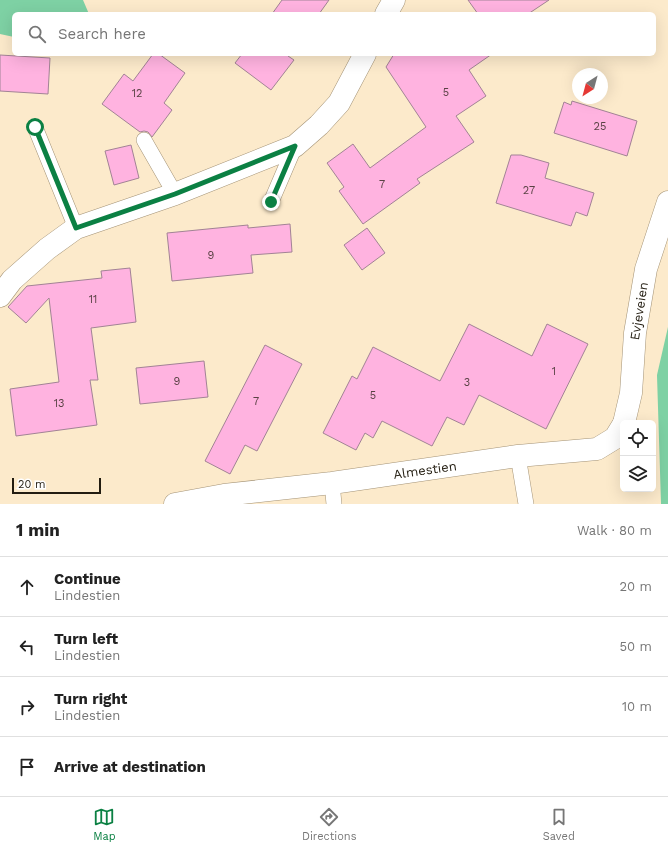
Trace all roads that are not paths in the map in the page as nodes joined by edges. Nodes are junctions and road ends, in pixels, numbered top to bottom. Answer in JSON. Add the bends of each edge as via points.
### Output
{"nodes":[{"id":1,"x":394,"y":0,"type":"edge"},
{"id":2,"x":387,"y":12,"type":"edge"},
{"id":3,"x":364,"y":56,"type":"edge"},
{"id":4,"x":35,"y":127,"type":"dead end"},
{"id":5,"x":144,"y":140,"type":"dead end"},
{"id":6,"x":295,"y":146,"type":"junction"},
{"id":7,"x":175,"y":194,"type":"junction"},
{"id":8,"x":271,"y":202,"type":"dead end"},
{"id":9,"x":668,"y":202,"type":"edge"},
{"id":10,"x":76,"y":228,"type":"junction"},
{"id":11,"x":0,"y":296,"type":"edge"},
{"id":12,"x":624,"y":420,"type":"edge"},
{"id":13,"x":620,"y":430,"type":"edge"},
{"id":14,"x":518,"y":456,"type":"junction"},
{"id":15,"x":333,"y":493,"type":"edge"},
{"id":16,"x":175,"y":504,"type":"edge"},
{"id":17,"x":526,"y":504,"type":"edge"}],
"edges":[{"from":1,"to":2,"type":"street"},
{"from":3,"to":6,"type":"street","via":[[339,103],[319,126]]},
{"from":4,"to":10,"type":"lane"},
{"from":5,"to":7,"type":"lane"},
{"from":6,"to":7,"type":"street"},
{"from":6,"to":8,"type":"lane"},
{"from":7,"to":10,"type":"street"},
{"from":9,"to":12,"type":"street","name":"Evjeveien","via":[[646,270],[634,333],[631,393]]},
{"from":10,"to":11,"type":"street","via":[[41,254],[12,280]]},
{"from":13,"to":14,"type":"street","name":"Almestien","via":[[597,449]]},
{"from":14,"to":15,"type":"street","name":"Almestien"},
{"from":14,"to":17,"type":"lane"},
{"from":15,"to":16,"type":"street","name":"Almestien","via":[[224,495]]}]}
